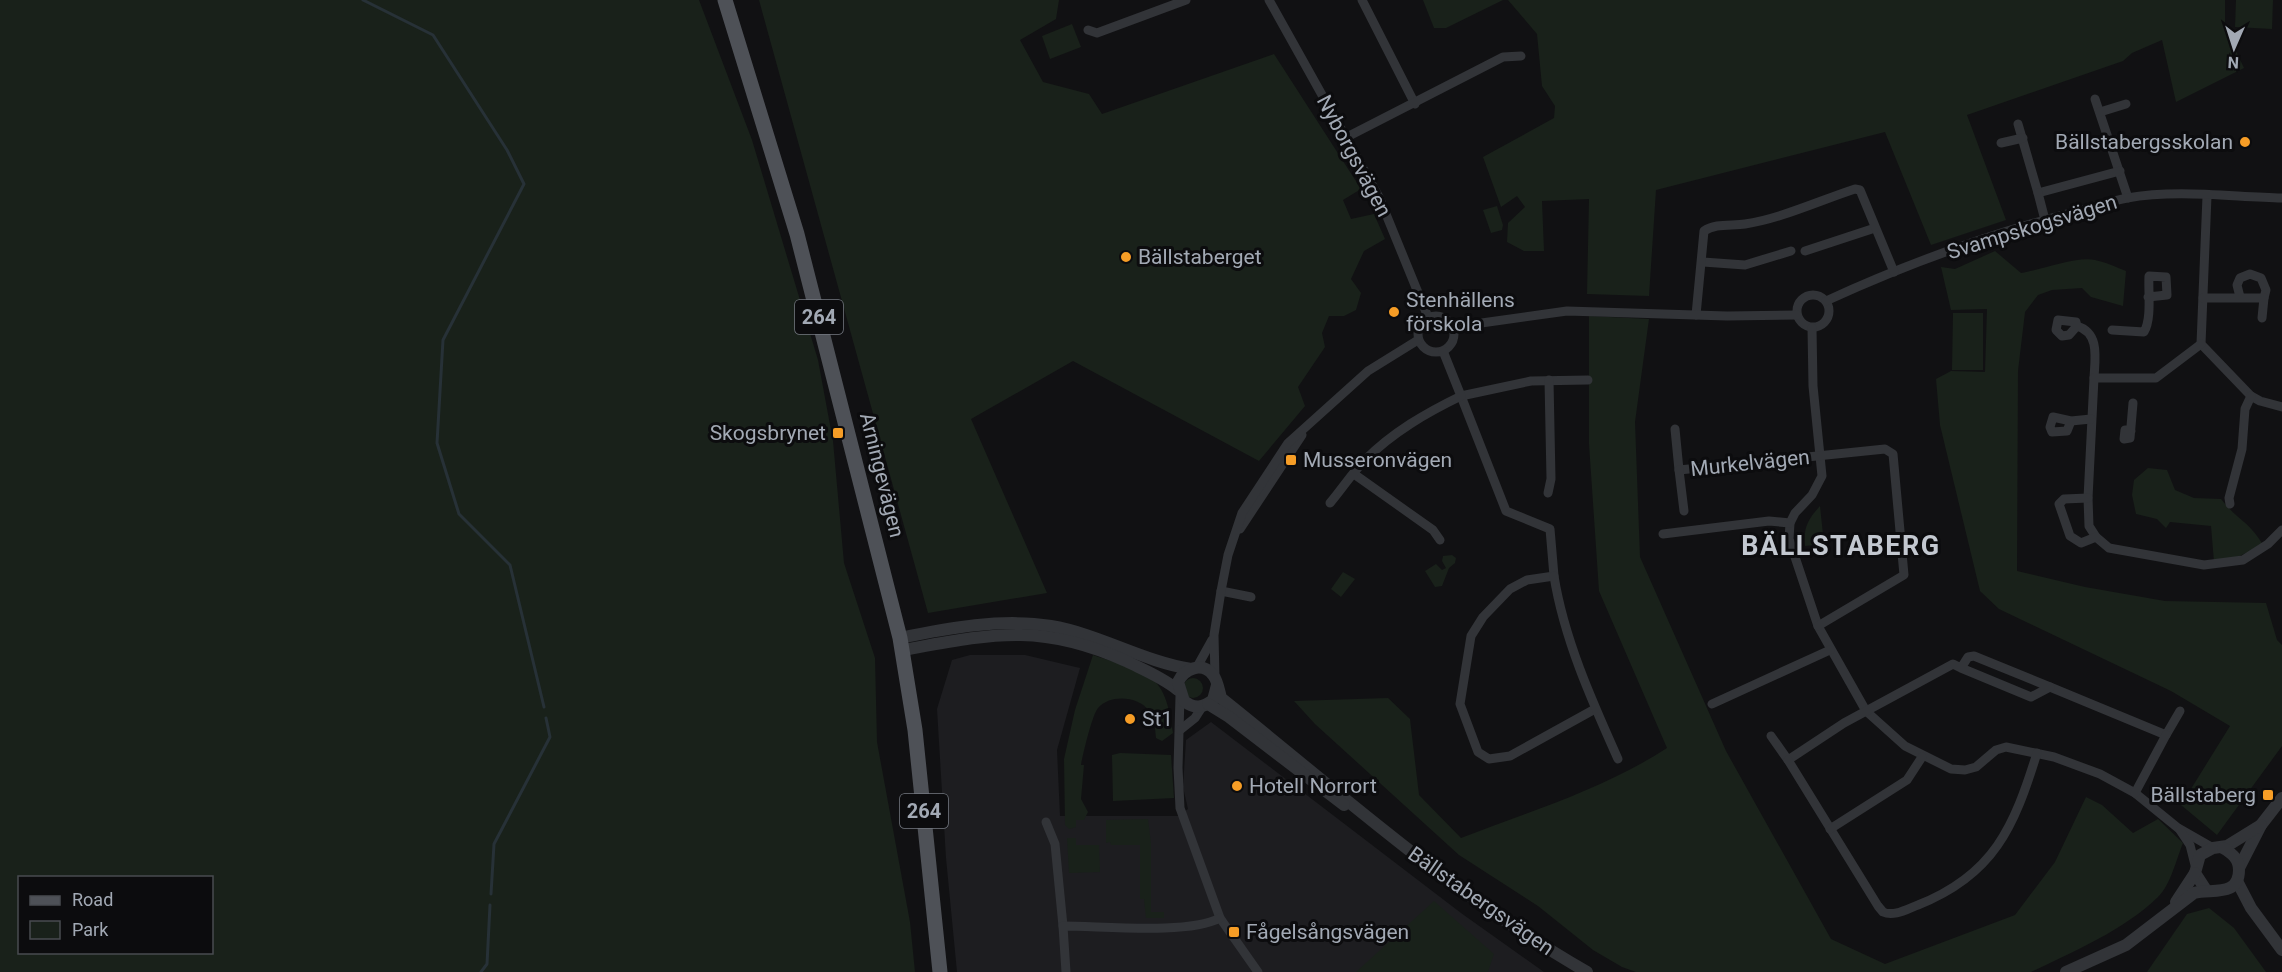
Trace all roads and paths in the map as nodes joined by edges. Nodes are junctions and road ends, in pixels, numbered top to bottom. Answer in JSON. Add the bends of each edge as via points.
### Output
{"nodes":[{"id":1,"x":724,"y":0,"type":"edge"},
{"id":2,"x":1183,"y":0,"type":"edge"},
{"id":3,"x":1269,"y":0,"type":"edge"},
{"id":4,"x":1362,"y":0,"type":"edge"},
{"id":5,"x":1088,"y":30,"type":"dead end"},
{"id":6,"x":1521,"y":56,"type":"dead end"},
{"id":7,"x":2095,"y":99,"type":"dead end"},
{"id":8,"x":1415,"y":104,"type":"junction"},
{"id":9,"x":2126,"y":104,"type":"dead end"},
{"id":10,"x":2100,"y":112,"type":"junction"},
{"id":11,"x":2018,"y":124,"type":"dead end"},
{"id":12,"x":1345,"y":138,"type":"junction"},
{"id":13,"x":2023,"y":138,"type":"junction"},
{"id":14,"x":2001,"y":143,"type":"dead end"},
{"id":15,"x":2120,"y":171,"type":"junction"},
{"id":16,"x":2038,"y":193,"type":"junction"},
{"id":17,"x":2207,"y":196,"type":"junction"},
{"id":18,"x":2128,"y":198,"type":"junction"},
{"id":19,"x":2282,"y":198,"type":"edge"},
{"id":20,"x":2045,"y":220,"type":"junction"},
{"id":21,"x":1875,"y":228,"type":"junction"},
{"id":22,"x":1791,"y":251,"type":"dead end"},
{"id":23,"x":1805,"y":251,"type":"dead end"},
{"id":24,"x":1703,"y":262,"type":"junction"},
{"id":25,"x":1894,"y":272,"type":"junction"},
{"id":26,"x":2148,"y":297,"type":"dead end"},
{"id":27,"x":2240,"y":297,"type":"junction"},
{"id":28,"x":2203,"y":298,"type":"junction"},
{"id":29,"x":2264,"y":298,"type":"junction"},
{"id":30,"x":1826,"y":301,"type":"junction"},
{"id":31,"x":1696,"y":315,"type":"junction"},
{"id":32,"x":1797,"y":315,"type":"junction"},
{"id":33,"x":1428,"y":317,"type":"junction"},
{"id":34,"x":2262,"y":318,"type":"dead end"},
{"id":35,"x":2077,"y":326,"type":"dead end"},
{"id":36,"x":1453,"y":327,"type":"junction"},
{"id":37,"x":1812,"y":328,"type":"junction"},
{"id":38,"x":2116,"y":332,"type":"dead end"},
{"id":39,"x":1418,"y":340,"type":"junction"},
{"id":40,"x":2201,"y":344,"type":"junction"},
{"id":41,"x":1443,"y":351,"type":"junction"},
{"id":42,"x":2094,"y":378,"type":"junction"},
{"id":43,"x":1549,"y":380,"type":"junction"},
{"id":44,"x":1588,"y":380,"type":"dead end"},
{"id":45,"x":1461,"y":396,"type":"junction"},
{"id":46,"x":2251,"y":396,"type":"junction"},
{"id":47,"x":2133,"y":403,"type":"dead end"},
{"id":48,"x":2282,"y":407,"type":"edge"},
{"id":49,"x":2091,"y":419,"type":"junction"},
{"id":50,"x":2071,"y":421,"type":"dead end"},
{"id":51,"x":1675,"y":429,"type":"dead end"},
{"id":52,"x":2131,"y":431,"type":"dead end"},
{"id":53,"x":1821,"y":456,"type":"junction"},
{"id":54,"x":1679,"y":470,"type":"junction"},
{"id":55,"x":1354,"y":474,"type":"junction"},
{"id":56,"x":1548,"y":493,"type":"dead end"},
{"id":57,"x":2088,"y":498,"type":"junction"},
{"id":58,"x":1330,"y":503,"type":"dead end"},
{"id":59,"x":2230,"y":504,"type":"dead end"},
{"id":60,"x":1684,"y":511,"type":"dead end"},
{"id":61,"x":1790,"y":523,"type":"junction"},
{"id":62,"x":2282,"y":530,"type":"edge"},
{"id":63,"x":1663,"y":534,"type":"dead end"},
{"id":64,"x":2096,"y":537,"type":"junction"},
{"id":65,"x":1440,"y":540,"type":"dead end"},
{"id":66,"x":1554,"y":576,"type":"junction"},
{"id":67,"x":1221,"y":591,"type":"junction"},
{"id":68,"x":1251,"y":597,"type":"dead end"},
{"id":69,"x":1818,"y":626,"type":"junction"},
{"id":70,"x":1214,"y":635,"type":"junction"},
{"id":71,"x":901,"y":644,"type":"junction"},
{"id":72,"x":1114,"y":650,"type":"junction"},
{"id":73,"x":1830,"y":650,"type":"junction"},
{"id":74,"x":1194,"y":668,"type":"junction"},
{"id":75,"x":1961,"y":668,"type":"junction"},
{"id":76,"x":1216,"y":681,"type":"junction"},
{"id":77,"x":2050,"y":687,"type":"junction"},
{"id":78,"x":1179,"y":693,"type":"junction"},
{"id":79,"x":1712,"y":704,"type":"dead end"},
{"id":80,"x":1205,"y":706,"type":"junction"},
{"id":81,"x":1595,"y":709,"type":"junction"},
{"id":82,"x":1866,"y":711,"type":"junction"},
{"id":83,"x":2180,"y":711,"type":"dead end"},
{"id":84,"x":1180,"y":730,"type":"junction"},
{"id":85,"x":2166,"y":735,"type":"junction"},
{"id":86,"x":1771,"y":736,"type":"dead end"},
{"id":87,"x":2037,"y":753,"type":"junction"},
{"id":88,"x":1922,"y":757,"type":"junction"},
{"id":89,"x":1618,"y":759,"type":"dead end"},
{"id":90,"x":1788,"y":760,"type":"junction"},
{"id":91,"x":2134,"y":793,"type":"junction"},
{"id":92,"x":2282,"y":798,"type":"edge"},
{"id":93,"x":1046,"y":822,"type":"dead end"},
{"id":94,"x":2261,"y":825,"type":"junction"},
{"id":95,"x":1378,"y":826,"type":"junction"},
{"id":96,"x":2178,"y":828,"type":"junction"},
{"id":97,"x":1830,"y":829,"type":"junction"},
{"id":98,"x":2218,"y":848,"type":"junction"},
{"id":99,"x":2195,"y":869,"type":"junction"},
{"id":100,"x":2238,"y":875,"type":"junction"},
{"id":101,"x":2212,"y":891,"type":"junction"},
{"id":102,"x":2251,"y":908,"type":"junction"},
{"id":103,"x":2165,"y":915,"type":"junction"},
{"id":104,"x":1220,"y":918,"type":"junction"},
{"id":105,"x":1063,"y":926,"type":"junction"},
{"id":106,"x":2282,"y":950,"type":"edge"},
{"id":107,"x":940,"y":972,"type":"edge"},
{"id":108,"x":1066,"y":972,"type":"edge"},
{"id":109,"x":1258,"y":972,"type":"edge"},
{"id":110,"x":1587,"y":972,"type":"edge"},
{"id":111,"x":2066,"y":972,"type":"edge"}],
"edges":[{"from":1,"to":71,"type":"main road","name":"Arningevägen","number":"264","via":[[797,234]]},
{"from":2,"to":5,"type":"street","via":[[1096,33]]},
{"from":3,"to":12,"type":"street","name":"Nyborgsvägen"},
{"from":4,"to":8,"type":"street"},
{"from":6,"to":8,"type":"street","via":[[1503,57]]},
{"from":7,"to":10,"type":"street"},
{"from":8,"to":12,"type":"street"},
{"from":9,"to":10,"type":"street"},
{"from":10,"to":15,"type":"street"},
{"from":11,"to":13,"type":"street"},
{"from":12,"to":33,"type":"street","name":"Nyborgsvägen","via":[[1389,219]]},
{"from":13,"to":14,"type":"street"},
{"from":13,"to":16,"type":"street"},
{"from":15,"to":16,"type":"street"},
{"from":15,"to":18,"type":"street"},
{"from":16,"to":20,"type":"street"},
{"from":17,"to":18,"type":"street","name":"Svampskogsvägen"},
{"from":17,"to":19,"type":"street","name":"Svampskogsvägen"},
{"from":17,"to":28,"type":"street"},
{"from":18,"to":20,"type":"street","name":"Svampskogsvägen"},
{"from":20,"to":25,"type":"street","name":"Svampskogsvägen"},
{"from":21,"to":23,"type":"street"},
{"from":21,"to":24,"type":"street","via":[[1860,190],[1855,189],[1748,224],[1710,227],[1704,231]]},
{"from":21,"to":25,"type":"street"},
{"from":22,"to":24,"type":"street","via":[[1745,265]]},
{"from":24,"to":31,"type":"street"},
{"from":25,"to":30,"type":"street","name":"Svampskogsvägen"},
{"from":26,"to":38,"type":"street","via":[[2144,332]]},
{"from":27,"to":28,"type":"street"},
{"from":27,"to":29,"type":"street"},
{"from":27,"to":29,"type":"street","via":[[2240,278],[2250,274],[2261,278],[2266,290]]},
{"from":28,"to":40,"type":"street"},
{"from":29,"to":34,"type":"street"},
{"from":30,"to":32,"type":"street","name":"Svampskogsvägen","via":[[1815,295],[1804,297]]},
{"from":30,"to":37,"type":"street","via":[[1826,321]]},
{"from":31,"to":32,"type":"street"},
{"from":31,"to":36,"type":"street","via":[[1567,311]]},
{"from":32,"to":37,"type":"street","via":[[1801,323]]},
{"from":33,"to":36,"type":"street","via":[[1442,317]]},
{"from":33,"to":39,"type":"street","via":[[1419,326]]},
{"from":35,"to":42,"type":"street","via":[[2092,335],[2095,344]]},
{"from":36,"to":41,"type":"street","via":[[1453,341]]},
{"from":37,"to":53,"type":"street","name":"Murkelvägen","via":[[1813,386]]},
{"from":39,"to":41,"type":"street","via":[[1427,350]]},
{"from":39,"to":67,"type":"street","via":[[1368,371],[1288,443],[1242,513]]},
{"from":40,"to":42,"type":"street","via":[[2156,378]]},
{"from":40,"to":46,"type":"street"},
{"from":41,"to":45,"type":"street"},
{"from":42,"to":49,"type":"street"},
{"from":43,"to":44,"type":"street"},
{"from":43,"to":45,"type":"street"},
{"from":43,"to":56,"type":"street"},
{"from":45,"to":55,"type":"street","via":[[1403,428],[1363,461]]},
{"from":45,"to":66,"type":"street","via":[[1506,511],[1550,529]]},
{"from":46,"to":48,"type":"street"},
{"from":46,"to":59,"type":"street","via":[[2245,409],[2242,449]]},
{"from":47,"to":52,"type":"street"},
{"from":49,"to":50,"type":"street"},
{"from":49,"to":57,"type":"street"},
{"from":51,"to":54,"type":"street","name":"Murkelvägen"},
{"from":53,"to":54,"type":"street","name":"Murkelvägen"},
{"from":53,"to":61,"type":"street","name":"Murkelvägen","via":[[1822,479]]},
{"from":53,"to":69,"type":"street","name":"Murkelvägen","via":[[1885,449],[1893,454],[1905,571],[1901,579]]},
{"from":54,"to":60,"type":"street","name":"Murkelvägen"},
{"from":55,"to":58,"type":"street"},
{"from":55,"to":65,"type":"street","via":[[1433,530]]},
{"from":57,"to":64,"type":"street","via":[[2089,526]]},
{"from":57,"to":64,"type":"street","via":[[2064,499],[2059,504],[2070,536],[2081,543]]},
{"from":61,"to":63,"type":"street","via":[[1769,521]]},
{"from":61,"to":69,"type":"street","via":[[1789,539]]},
{"from":62,"to":64,"type":"street","via":[[2244,560],[2204,565],[2109,548]]},
{"from":66,"to":81,"type":"street","via":[[1559,610]]},
{"from":66,"to":81,"type":"street","via":[[1527,580],[1510,589],[1483,617],[1471,636],[1460,705],[1478,752],[1489,759],[1510,756]]},
{"from":67,"to":68,"type":"street"},
{"from":67,"to":70,"type":"street"},
{"from":69,"to":73,"type":"street"},
{"from":70,"to":74,"type":"street"},
{"from":70,"to":76,"type":"street"},
{"from":71,"to":72,"type":"street","via":[[1014,633],[1078,638]]},
{"from":71,"to":107,"type":"main road","name":"Arningevägen","number":"264","via":[[916,741]]},
{"from":72,"to":74,"type":"street"},
{"from":72,"to":78,"type":"street","via":[[1166,679]]},
{"from":73,"to":79,"type":"street"},
{"from":73,"to":82,"type":"street"},
{"from":74,"to":76,"type":"street","via":[[1210,672]]},
{"from":74,"to":78,"type":"street","via":[[1180,676]]},
{"from":75,"to":77,"type":"street","via":[[2031,697]]},
{"from":75,"to":77,"type":"street","via":[[1968,657],[1974,656]]},
{"from":75,"to":82,"type":"street","via":[[1953,664]]},
{"from":76,"to":80,"type":"street","via":[[1217,693]]},
{"from":76,"to":95,"type":"street","name":"Bällstabergsvägen","via":[[1221,698]]},
{"from":77,"to":85,"type":"street"},
{"from":78,"to":80,"type":"street","via":[[1189,705]]},
{"from":78,"to":84,"type":"street"},
{"from":80,"to":84,"type":"street"},
{"from":80,"to":95,"type":"street","name":"Bällstabergsvägen","via":[[1229,717],[1329,795]]},
{"from":81,"to":89,"type":"street"},
{"from":82,"to":88,"type":"street","via":[[1887,733]]},
{"from":82,"to":90,"type":"street"},
{"from":83,"to":85,"type":"street"},
{"from":84,"to":104,"type":"street","via":[[1180,808]]},
{"from":85,"to":91,"type":"street"},
{"from":86,"to":90,"type":"street"},
{"from":87,"to":88,"type":"street","via":[[2006,747],[1965,770],[1951,769]]},
{"from":87,"to":91,"type":"street","via":[[2100,774]]},
{"from":87,"to":97,"type":"street","via":[[2007,834],[1984,865],[1941,896],[1893,914],[1883,912]]},
{"from":88,"to":97,"type":"street","via":[[1907,780]]},
{"from":90,"to":97,"type":"street"},
{"from":91,"to":96,"type":"street"},
{"from":92,"to":94,"type":"street"},
{"from":93,"to":105,"type":"street","via":[[1055,844]]},
{"from":94,"to":98,"type":"street"},
{"from":94,"to":100,"type":"street"},
{"from":95,"to":110,"type":"street","name":"Bällstabergsvägen","via":[[1518,932]]},
{"from":96,"to":98,"type":"street"},
{"from":96,"to":99,"type":"street","via":[[2190,845]]},
{"from":98,"to":99,"type":"street","via":[[2200,855]]},
{"from":98,"to":100,"type":"street","via":[[2232,854]]},
{"from":99,"to":101,"type":"street"},
{"from":99,"to":103,"type":"street"},
{"from":100,"to":101,"type":"street"},
{"from":100,"to":102,"type":"street"},
{"from":101,"to":102,"type":"street"},
{"from":101,"to":103,"type":"street","via":[[2194,893]]},
{"from":102,"to":106,"type":"street"},
{"from":103,"to":111,"type":"street","via":[[2126,945]]},
{"from":104,"to":105,"type":"street","via":[[1208,924],[1181,926]]},
{"from":104,"to":109,"type":"street"},
{"from":105,"to":108,"type":"street"}]}
